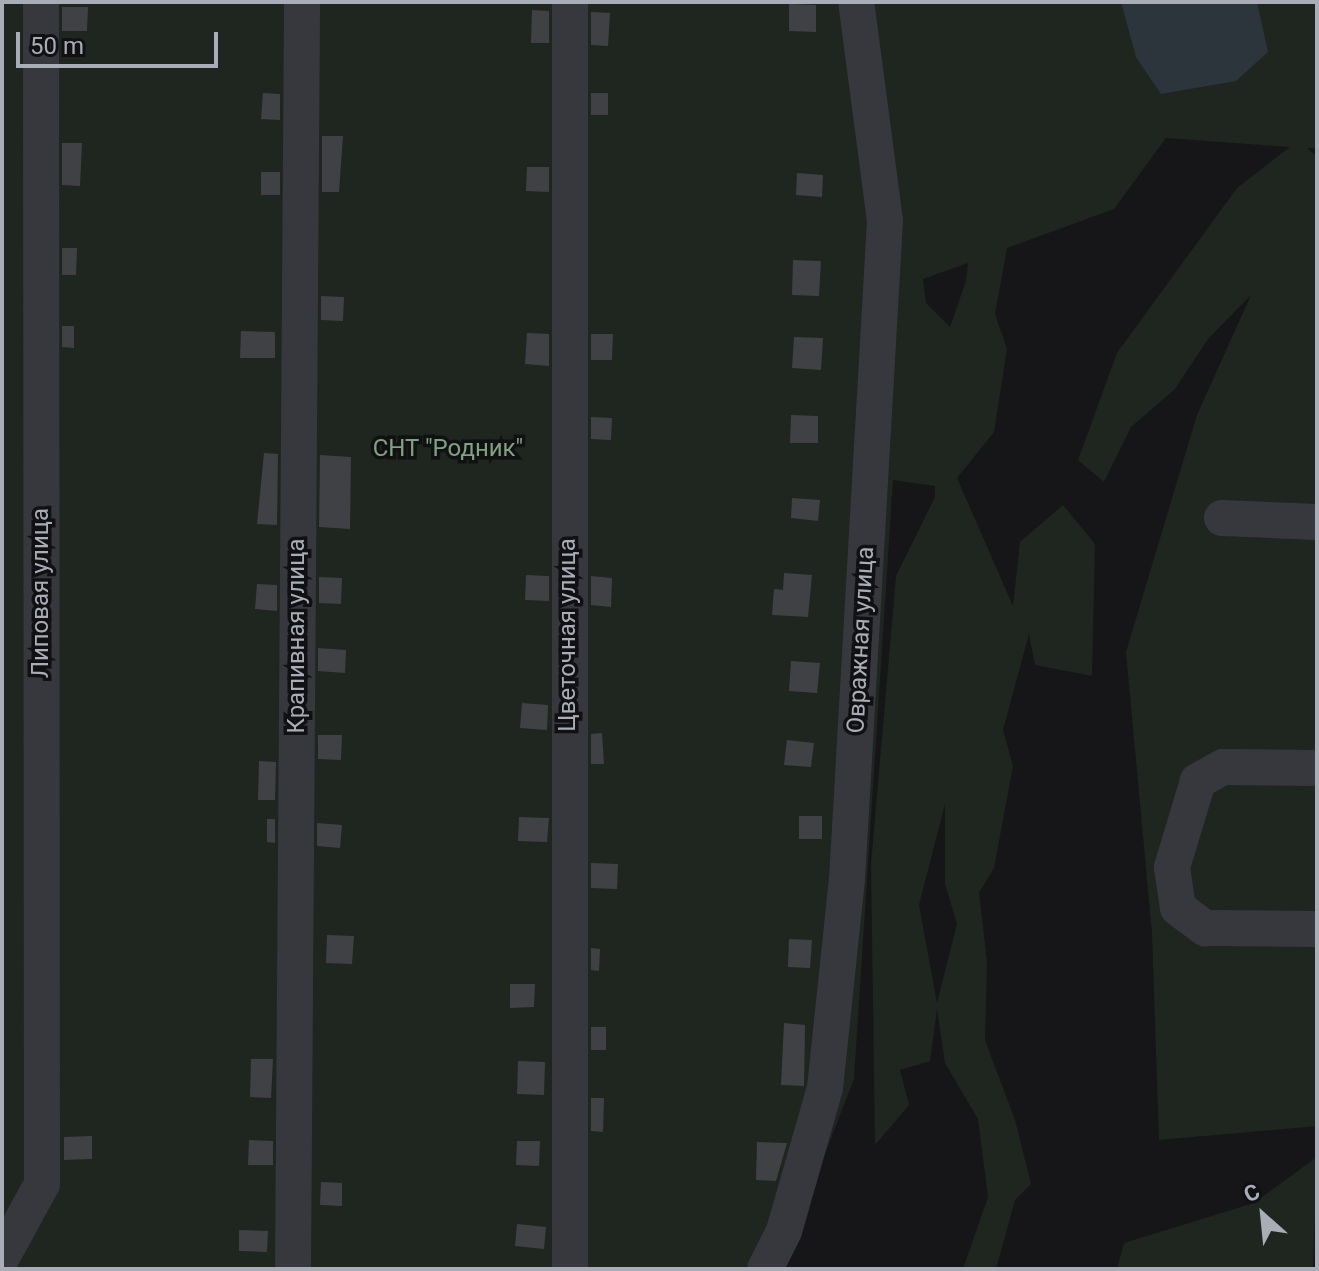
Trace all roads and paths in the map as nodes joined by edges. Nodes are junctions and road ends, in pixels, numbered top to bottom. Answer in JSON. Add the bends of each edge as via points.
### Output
{"nodes":[{"id":1,"x":41,"y":2,"type":"edge"},
{"id":2,"x":302,"y":2,"type":"edge"},
{"id":3,"x":570,"y":2,"type":"edge"},
{"id":4,"x":856,"y":2,"type":"edge"},
{"id":5,"x":1222,"y":518,"type":"dead end"},
{"id":6,"x":1317,"y":522,"type":"edge"},
{"id":7,"x":1317,"y":768,"type":"edge"},
{"id":8,"x":1317,"y":929,"type":"edge"},
{"id":9,"x":2,"y":1257,"type":"edge"},
{"id":10,"x":293,"y":1269,"type":"edge"},
{"id":11,"x":570,"y":1269,"type":"edge"},
{"id":12,"x":765,"y":1269,"type":"edge"}],
"edges":[{"from":1,"to":9,"type":"street","name":"Липовая улица","via":[[42,1184]]},
{"from":2,"to":10,"type":"street","name":"Крапивная улица"},
{"from":3,"to":11,"type":"street","name":"Цветочная улица"},
{"from":4,"to":12,"type":"street","name":"Овражная улица","via":[[885,221],[847,880],[825,1088],[784,1231]]},
{"from":5,"to":6,"type":"street"},
{"from":7,"to":8,"type":"street","via":[[1223,767],[1198,781],[1172,867],[1178,908],[1205,928]]}]}
